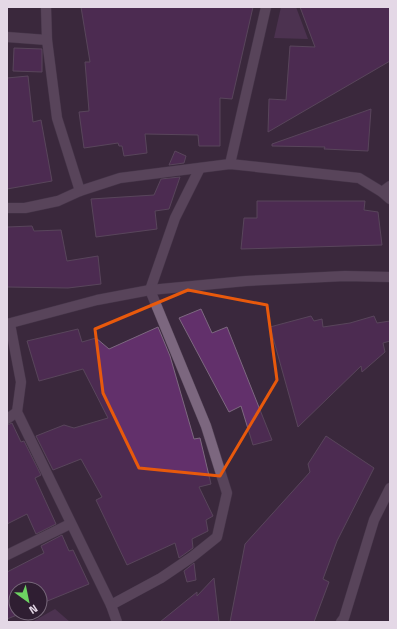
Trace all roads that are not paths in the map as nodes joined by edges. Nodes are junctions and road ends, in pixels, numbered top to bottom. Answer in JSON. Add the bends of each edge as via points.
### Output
{"nodes":[{"id":1,"x":46,"y":7,"type":"edge"},
{"id":2,"x":266,"y":7,"type":"edge"},
{"id":3,"x":7,"y":36,"type":"edge"},
{"id":4,"x":47,"y":40,"type":"junction"},
{"id":5,"x":230,"y":164,"type":"junction"},
{"id":6,"x":200,"y":168,"type":"junction"},
{"id":7,"x":386,"y":189,"type":"edge"},
{"id":8,"x":80,"y":191,"type":"junction"},
{"id":9,"x":390,"y":199,"type":"edge"},
{"id":10,"x":7,"y":208,"type":"edge"},
{"id":11,"x":390,"y":277,"type":"edge"},
{"id":12,"x":150,"y":290,"type":"junction"},
{"id":13,"x":8,"y":324,"type":"edge"},
{"id":14,"x":17,"y":412,"type":"junction"},
{"id":15,"x":7,"y":419,"type":"edge"},
{"id":16,"x":390,"y":488,"type":"edge"},
{"id":17,"x":70,"y":524,"type":"junction"},
{"id":18,"x":7,"y":555,"type":"edge"},
{"id":19,"x":111,"y":605,"type":"junction"},
{"id":20,"x":345,"y":621,"type":"edge"},
{"id":21,"x":117,"y":622,"type":"edge"}],
"edges":[{"from":1,"to":4,"type":"street"},
{"from":2,"to":5,"type":"street"},
{"from":3,"to":4,"type":"street"},
{"from":4,"to":8,"type":"street","via":[[57,118]]},
{"from":5,"to":6,"type":"street"},
{"from":5,"to":7,"type":"street","via":[[359,178]]},
{"from":6,"to":8,"type":"street","via":[[120,178]]},
{"from":6,"to":12,"type":"street","via":[[175,218]]},
{"from":7,"to":9,"type":"street"},
{"from":8,"to":10,"type":"street","via":[[58,201],[25,208]]},
{"from":11,"to":12,"type":"street","via":[[345,276],[246,281]]},
{"from":12,"to":13,"type":"street","via":[[98,300]]},
{"from":12,"to":19,"type":"street","via":[[206,426],[227,493],[217,537],[161,578]]},
{"from":13,"to":14,"type":"street","via":[[21,382]]},
{"from":14,"to":15,"type":"street"},
{"from":14,"to":17,"type":"street"},
{"from":16,"to":20,"type":"street","via":[[374,520]]},
{"from":17,"to":18,"type":"street"},
{"from":17,"to":19,"type":"street"},
{"from":19,"to":21,"type":"street"}]}
